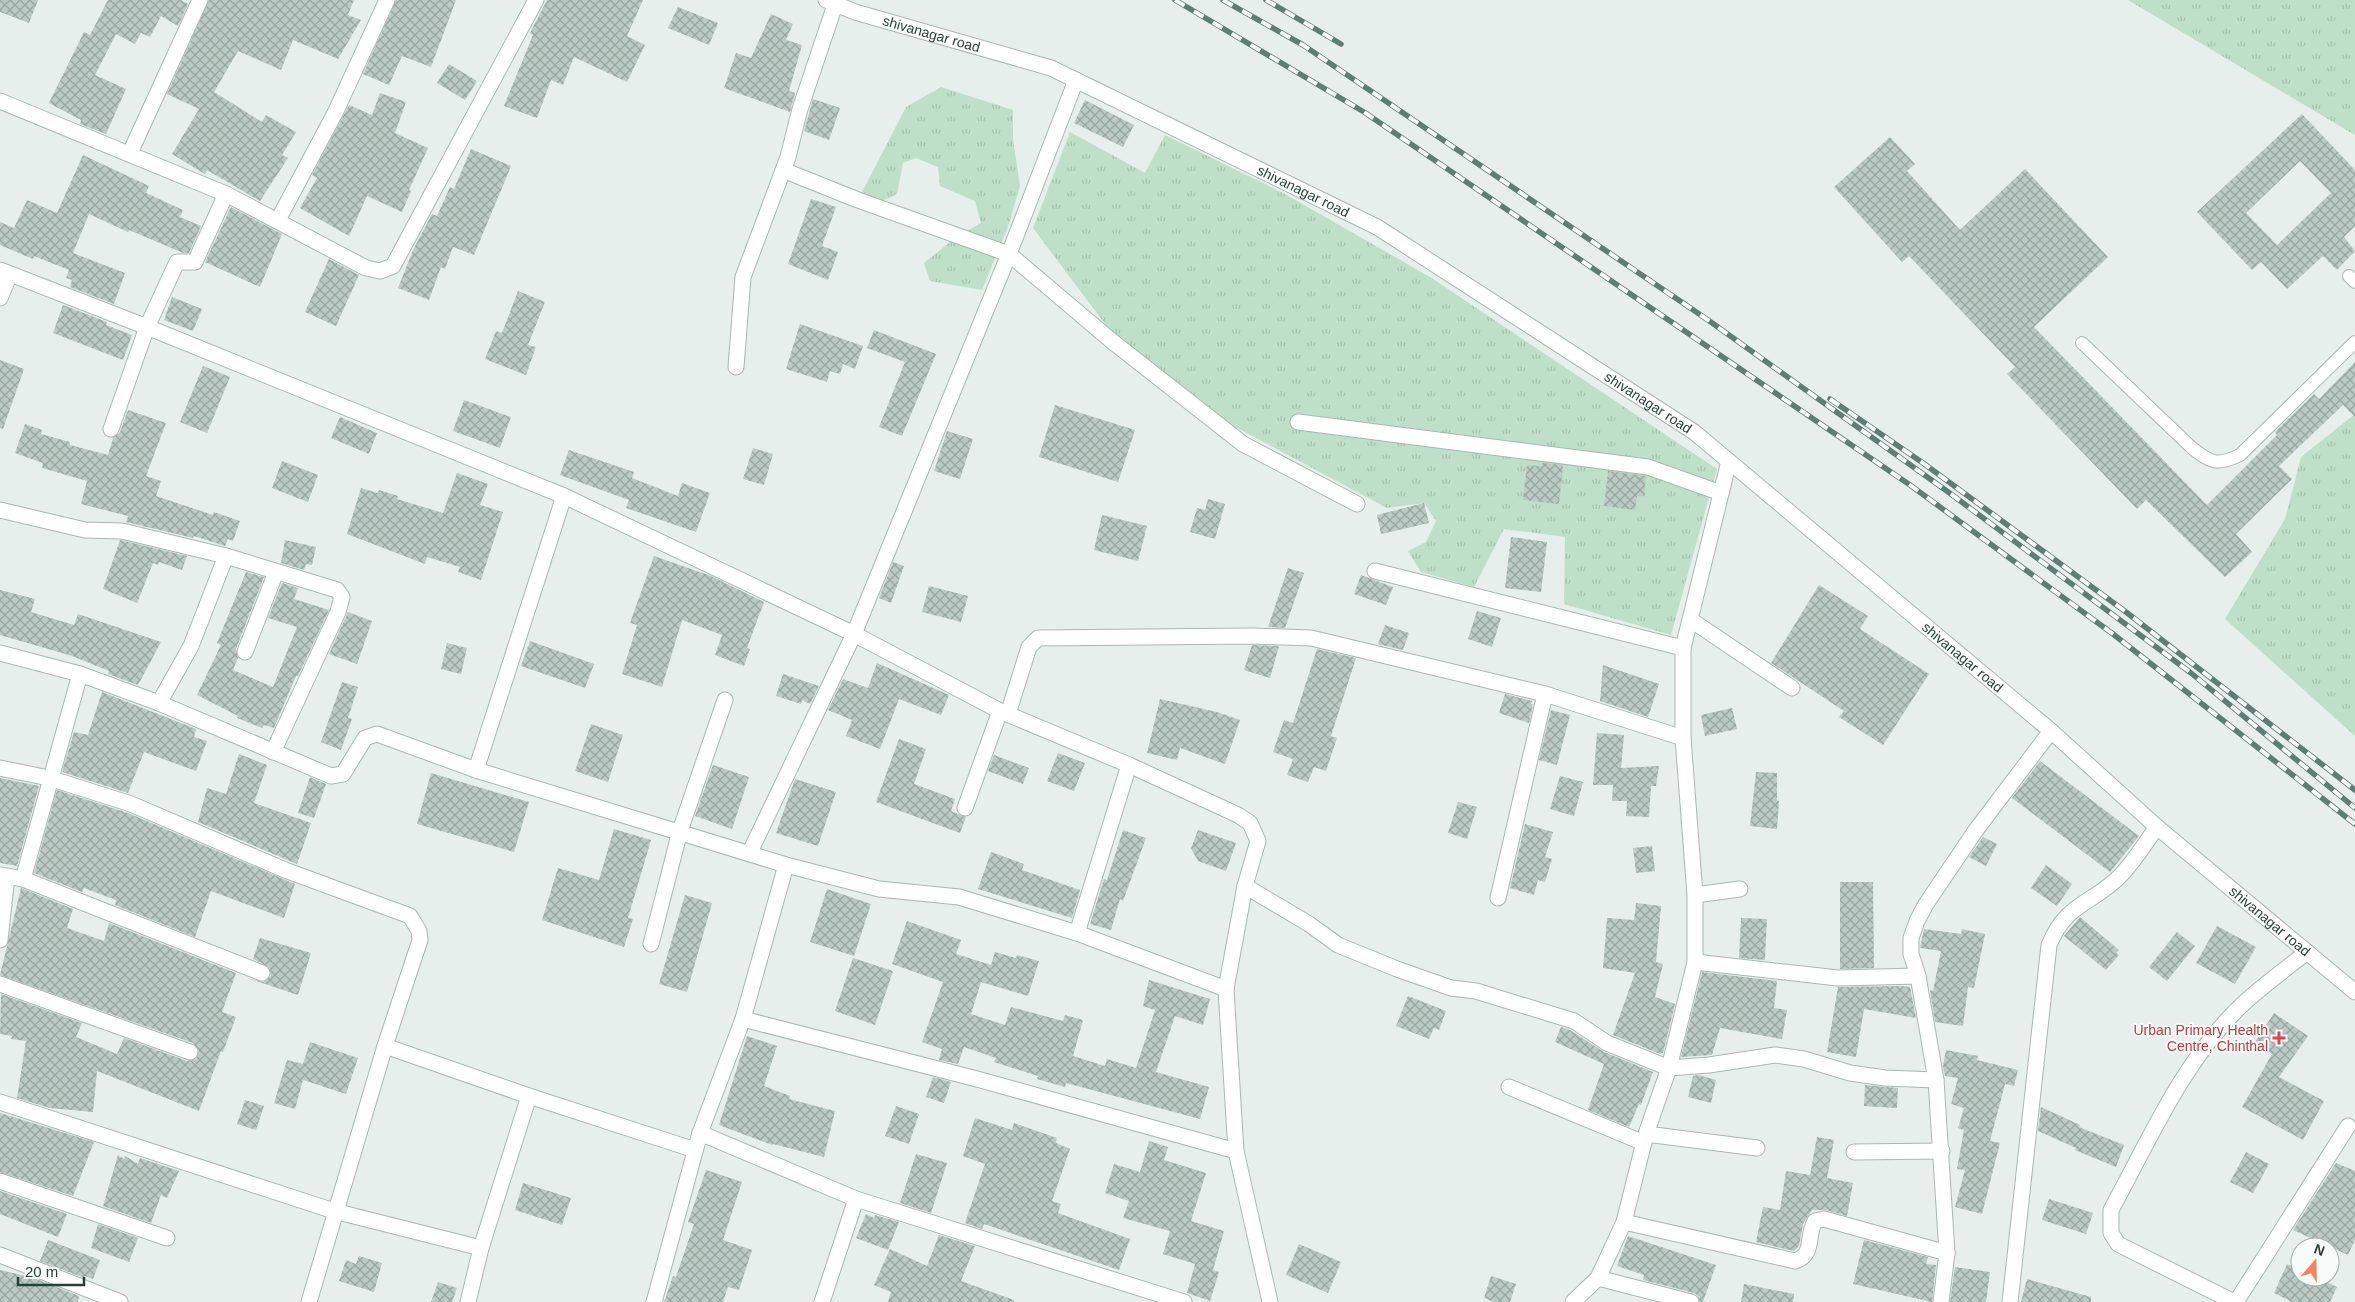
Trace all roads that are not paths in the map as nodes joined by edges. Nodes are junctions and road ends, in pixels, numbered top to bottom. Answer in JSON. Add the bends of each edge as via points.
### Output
{"nodes":[{"id":1,"x":200,"y":0,"type":"edge"},
{"id":2,"x":387,"y":0,"type":"edge"},
{"id":3,"x":536,"y":0,"type":"edge"},
{"id":4,"x":830,"y":2,"type":"edge"},
{"id":5,"x":1076,"y":80,"type":"junction"},
{"id":6,"x":0,"y":101,"type":"edge"},
{"id":7,"x":130,"y":153,"type":"junction"},
{"id":8,"x":783,"y":170,"type":"junction"},
{"id":9,"x":226,"y":194,"type":"junction"},
{"id":10,"x":278,"y":220,"type":"junction"},
{"id":11,"x":1008,"y":254,"type":"junction"},
{"id":12,"x":5,"y":272,"type":"edge"},
{"id":13,"x":0,"y":298,"type":"edge"},
{"id":14,"x":147,"y":327,"type":"junction"},
{"id":15,"x":2355,"y":342,"type":"edge"},
{"id":16,"x":2082,"y":343,"type":"dead end"},
{"id":17,"x":736,"y":366,"type":"dead end"},
{"id":18,"x":1298,"y":422,"type":"dead end"},
{"id":19,"x":111,"y":429,"type":"dead end"},
{"id":20,"x":1729,"y":462,"type":"junction"},
{"id":21,"x":1721,"y":493,"type":"junction"},
{"id":22,"x":564,"y":496,"type":"junction"},
{"id":23,"x":1357,"y":504,"type":"dead end"},
{"id":24,"x":0,"y":510,"type":"edge"},
{"id":25,"x":226,"y":556,"type":"junction"},
{"id":26,"x":1375,"y":571,"type":"dead end"},
{"id":27,"x":276,"y":572,"type":"junction"},
{"id":28,"x":1692,"y":620,"type":"junction"},
{"id":29,"x":854,"y":634,"type":"junction"},
{"id":30,"x":1683,"y":648,"type":"junction"},
{"id":31,"x":245,"y":652,"type":"dead end"},
{"id":32,"x":0,"y":653,"type":"edge"},
{"id":33,"x":80,"y":674,"type":"junction"},
{"id":34,"x":1792,"y":688,"type":"dead end"},
{"id":35,"x":1545,"y":694,"type":"junction"},
{"id":36,"x":725,"y":700,"type":"dead end"},
{"id":37,"x":159,"y":703,"type":"junction"},
{"id":38,"x":1004,"y":713,"type":"junction"},
{"id":39,"x":2051,"y":731,"type":"junction"},
{"id":40,"x":1683,"y":738,"type":"junction"},
{"id":41,"x":273,"y":752,"type":"junction"},
{"id":42,"x":1130,"y":765,"type":"junction"},
{"id":43,"x":0,"y":768,"type":"edge"},
{"id":44,"x":476,"y":770,"type":"junction"},
{"id":45,"x":49,"y":778,"type":"junction"},
{"id":46,"x":965,"y":808,"type":"dead end"},
{"id":47,"x":2157,"y":827,"type":"junction"},
{"id":48,"x":680,"y":831,"type":"junction"},
{"id":49,"x":750,"y":852,"type":"junction"},
{"id":50,"x":786,"y":865,"type":"junction"},
{"id":51,"x":4,"y":875,"type":"edge"},
{"id":52,"x":23,"y":879,"type":"junction"},
{"id":53,"x":1245,"y":886,"type":"junction"},
{"id":54,"x":1740,"y":889,"type":"dead end"},
{"id":55,"x":1695,"y":895,"type":"junction"},
{"id":56,"x":1498,"y":898,"type":"dead end"},
{"id":57,"x":1077,"y":933,"type":"junction"},
{"id":58,"x":0,"y":940,"type":"edge"},
{"id":59,"x":651,"y":944,"type":"dead end"},
{"id":60,"x":2307,"y":952,"type":"junction"},
{"id":61,"x":1695,"y":962,"type":"junction"},
{"id":62,"x":262,"y":973,"type":"dead end"},
{"id":63,"x":1918,"y":976,"type":"junction"},
{"id":64,"x":0,"y":984,"type":"edge"},
{"id":65,"x":1226,"y":989,"type":"junction"},
{"id":66,"x":2355,"y":992,"type":"edge"},
{"id":67,"x":742,"y":1019,"type":"junction"},
{"id":68,"x":385,"y":1046,"type":"junction"},
{"id":69,"x":190,"y":1052,"type":"dead end"},
{"id":70,"x":1669,"y":1068,"type":"junction"},
{"id":71,"x":1936,"y":1080,"type":"junction"},
{"id":72,"x":1509,"y":1087,"type":"dead end"},
{"id":73,"x":530,"y":1096,"type":"junction"},
{"id":74,"x":0,"y":1102,"type":"edge"},
{"id":75,"x":2348,"y":1126,"type":"dead end"},
{"id":76,"x":700,"y":1133,"type":"junction"},
{"id":77,"x":1645,"y":1138,"type":"junction"},
{"id":78,"x":1757,"y":1148,"type":"dead end"},
{"id":79,"x":695,"y":1150,"type":"junction"},
{"id":80,"x":1236,"y":1151,"type":"junction"},
{"id":81,"x":1942,"y":1151,"type":"junction"},
{"id":82,"x":1854,"y":1152,"type":"dead end"},
{"id":83,"x":0,"y":1181,"type":"edge"},
{"id":84,"x":856,"y":1198,"type":"junction"},
{"id":85,"x":334,"y":1212,"type":"junction"},
{"id":86,"x":1624,"y":1222,"type":"junction"},
{"id":87,"x":167,"y":1238,"type":"dead end"},
{"id":88,"x":481,"y":1248,"type":"junction"},
{"id":89,"x":1946,"y":1253,"type":"junction"},
{"id":90,"x":0,"y":1255,"type":"edge"},
{"id":91,"x":1598,"y":1278,"type":"junction"},
{"id":92,"x":120,"y":1302,"type":"edge"},
{"id":93,"x":308,"y":1302,"type":"edge"},
{"id":94,"x":468,"y":1302,"type":"edge"},
{"id":95,"x":654,"y":1302,"type":"edge"},
{"id":96,"x":822,"y":1302,"type":"edge"},
{"id":97,"x":1184,"y":1302,"type":"edge"},
{"id":98,"x":1270,"y":1302,"type":"edge"},
{"id":99,"x":1573,"y":1302,"type":"edge"},
{"id":100,"x":1691,"y":1302,"type":"edge"},
{"id":101,"x":1941,"y":1302,"type":"edge"},
{"id":102,"x":2010,"y":1302,"type":"edge"},
{"id":103,"x":2235,"y":1302,"type":"edge"}],
"edges":[{"from":1,"to":7,"type":"street"},
{"from":2,"to":10,"type":"street","via":[[335,112]]},
{"from":3,"to":10,"type":"street","via":[[393,266],[380,271],[366,268]]},
{"from":4,"to":5,"type":"street","name":"shivanagar road","via":[[1051,68]]},
{"from":4,"to":8,"type":"street"},
{"from":5,"to":11,"type":"street"},
{"from":5,"to":20,"type":"street","name":"shivanagar road","via":[[1377,227],[1694,432]]},
{"from":6,"to":7,"type":"street"},
{"from":7,"to":9,"type":"street"},
{"from":8,"to":11,"type":"street"},
{"from":8,"to":17,"type":"street","via":[[743,277]]},
{"from":9,"to":10,"type":"street"},
{"from":9,"to":14,"type":"street","via":[[195,262],[177,262]]},
{"from":11,"to":23,"type":"street","via":[[1243,444]]},
{"from":11,"to":29,"type":"street"},
{"from":12,"to":13,"type":"street"},
{"from":12,"to":14,"type":"street"},
{"from":14,"to":19,"type":"street"},
{"from":14,"to":22,"type":"street"},
{"from":15,"to":16,"type":"lane","via":[[2240,456],[2223,463],[2207,460],[2192,448]]},
{"from":18,"to":21,"type":"street","via":[[1648,467]]},
{"from":20,"to":21,"type":"street"},
{"from":20,"to":39,"type":"street","name":"shivanagar road"},
{"from":21,"to":28,"type":"street"},
{"from":22,"to":29,"type":"street"},
{"from":22,"to":44,"type":"street"},
{"from":24,"to":25,"type":"street","via":[[85,530],[122,531]]},
{"from":25,"to":27,"type":"street"},
{"from":25,"to":37,"type":"street","via":[[191,646]]},
{"from":26,"to":30,"type":"street"},
{"from":27,"to":31,"type":"street"},
{"from":27,"to":41,"type":"street","via":[[337,590],[342,596],[338,612]]},
{"from":28,"to":30,"type":"street"},
{"from":28,"to":34,"type":"street"},
{"from":29,"to":38,"type":"street"},
{"from":29,"to":49,"type":"street"},
{"from":30,"to":40,"type":"street"},
{"from":32,"to":33,"type":"street"},
{"from":33,"to":37,"type":"street"},
{"from":33,"to":45,"type":"street"},
{"from":35,"to":38,"type":"street","via":[[1311,638],[1043,637],[1033,641]]},
{"from":35,"to":40,"type":"street"},
{"from":35,"to":56,"type":"street"},
{"from":36,"to":48,"type":"street"},
{"from":37,"to":41,"type":"street"},
{"from":38,"to":42,"type":"street"},
{"from":38,"to":46,"type":"street"},
{"from":39,"to":47,"type":"street","name":"shivanagar road"},
{"from":39,"to":63,"type":"street","via":[[1976,830],[1916,921],[1911,954]]},
{"from":40,"to":55,"type":"street"},
{"from":41,"to":44,"type":"street","via":[[331,776],[343,774],[365,738],[377,734]]},
{"from":42,"to":53,"type":"street","via":[[1250,823],[1258,841]]},
{"from":42,"to":57,"type":"street"},
{"from":43,"to":45,"type":"street"},
{"from":44,"to":48,"type":"street"},
{"from":45,"to":52,"type":"street"},
{"from":45,"to":68,"type":"street","via":[[131,804],[285,870],[410,916],[419,931],[420,940]]},
{"from":47,"to":60,"type":"street","name":"shivanagar road"},
{"from":47,"to":102,"type":"street","via":[[2123,873],[2104,891],[2072,910],[2062,920],[2049,945]]},
{"from":48,"to":49,"type":"street"},
{"from":48,"to":59,"type":"street"},
{"from":49,"to":50,"type":"street"},
{"from":50,"to":57,"type":"street","via":[[879,889],[959,897]]},
{"from":50,"to":67,"type":"street"},
{"from":51,"to":52,"type":"street"},
{"from":51,"to":58,"type":"street"},
{"from":52,"to":62,"type":"street"},
{"from":53,"to":65,"type":"street"},
{"from":53,"to":70,"type":"street","via":[[1338,945],[1451,988],[1476,991],[1574,1021],[1607,1043]]},
{"from":54,"to":55,"type":"street"},
{"from":55,"to":61,"type":"street"},
{"from":57,"to":65,"type":"street"},
{"from":60,"to":66,"type":"street","name":"shivanagar road"},
{"from":60,"to":103,"type":"street","via":[[2244,1003],[2209,1043],[2179,1086],[2112,1210],[2111,1233],[2118,1244]]},
{"from":61,"to":63,"type":"street","via":[[1838,978]]},
{"from":61,"to":70,"type":"street"},
{"from":63,"to":71,"type":"street"},
{"from":64,"to":69,"type":"street"},
{"from":65,"to":80,"type":"street"},
{"from":67,"to":76,"type":"street"},
{"from":67,"to":80,"type":"street","via":[[977,1079]]},
{"from":68,"to":73,"type":"street"},
{"from":68,"to":85,"type":"street"},
{"from":70,"to":71,"type":"street","via":[[1775,1055],[1804,1059],[1850,1073]]},
{"from":70,"to":77,"type":"street"},
{"from":71,"to":81,"type":"street"},
{"from":72,"to":77,"type":"street"},
{"from":73,"to":79,"type":"street"},
{"from":73,"to":88,"type":"street"},
{"from":74,"to":85,"type":"street"},
{"from":75,"to":103,"type":"street"},
{"from":76,"to":79,"type":"street"},
{"from":76,"to":84,"type":"street"},
{"from":77,"to":78,"type":"street"},
{"from":77,"to":86,"type":"street"},
{"from":79,"to":95,"type":"street"},
{"from":80,"to":98,"type":"street"},
{"from":81,"to":82,"type":"street"},
{"from":81,"to":89,"type":"street"},
{"from":83,"to":87,"type":"street"},
{"from":84,"to":96,"type":"street"},
{"from":84,"to":97,"type":"street"},
{"from":85,"to":88,"type":"street"},
{"from":85,"to":93,"type":"street"},
{"from":86,"to":89,"type":"street","via":[[1795,1262],[1803,1259],[1808,1251],[1811,1227],[1815,1221],[1824,1219]]},
{"from":86,"to":91,"type":"street"},
{"from":88,"to":94,"type":"street"},
{"from":89,"to":101,"type":"street"},
{"from":90,"to":92,"type":"street"},
{"from":91,"to":99,"type":"street"},
{"from":91,"to":100,"type":"street"}]}
